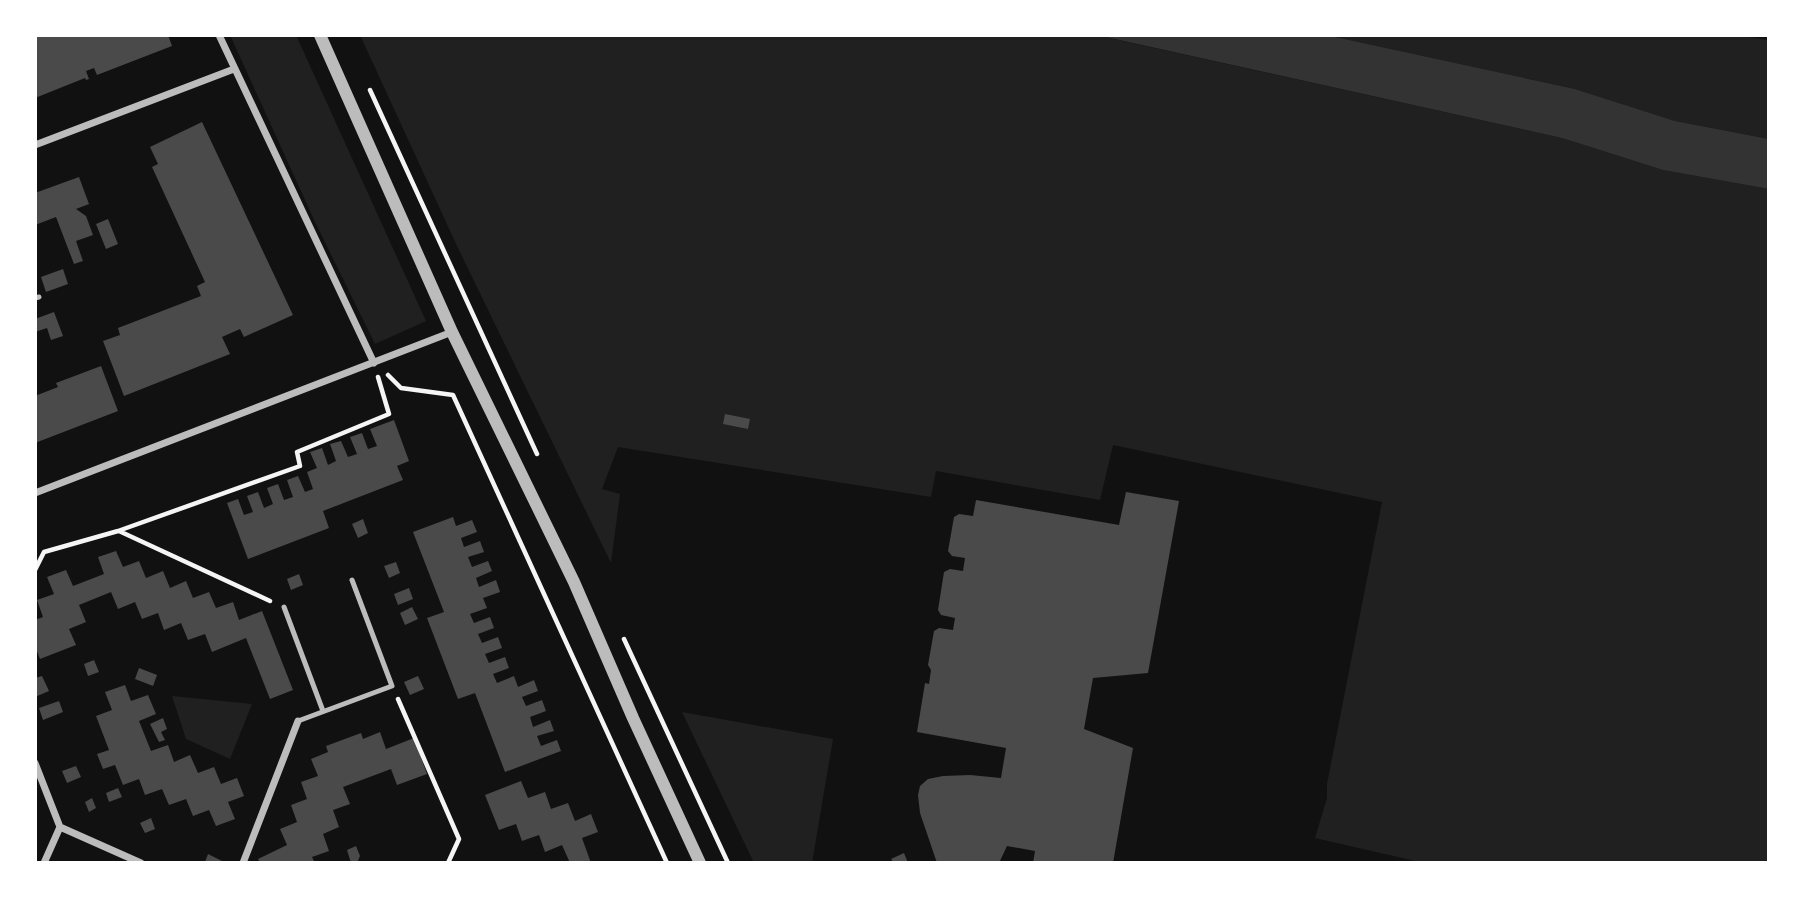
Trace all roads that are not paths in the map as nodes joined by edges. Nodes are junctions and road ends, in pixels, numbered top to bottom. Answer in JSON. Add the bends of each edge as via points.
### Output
{"nodes":[{"id":1,"x":219,"y":35,"type":"edge"},
{"id":2,"x":320,"y":35,"type":"edge"},
{"id":3,"x":234,"y":69,"type":"junction"},
{"id":4,"x":35,"y":145,"type":"edge"},
{"id":5,"x":452,"y":332,"type":"junction"},
{"id":6,"x":374,"y":363,"type":"junction"},
{"id":7,"x":35,"y":493,"type":"edge"},
{"id":8,"x":352,"y":580,"type":"dead end"},
{"id":9,"x":284,"y":607,"type":"road end"},
{"id":10,"x":323,"y":711,"type":"junction"},
{"id":11,"x":298,"y":721,"type":"joint"},
{"id":12,"x":35,"y":763,"type":"edge"},
{"id":13,"x":60,"y":827,"type":"junction"},
{"id":14,"x":44,"y":863,"type":"edge"},
{"id":15,"x":141,"y":863,"type":"edge"},
{"id":16,"x":243,"y":863,"type":"edge"},
{"id":17,"x":700,"y":863,"type":"edge"}],
"edges":[{"from":1,"to":3,"type":"street"},
{"from":2,"to":5,"type":"street"},
{"from":3,"to":4,"type":"street"},
{"from":3,"to":6,"type":"street"},
{"from":5,"to":6,"type":"street"},
{"from":5,"to":17,"type":"street","via":[[574,582]]},
{"from":6,"to":7,"type":"street"},
{"from":8,"to":10,"type":"lane","via":[[392,685]]},
{"from":9,"to":10,"type":"lane"},
{"from":10,"to":11,"type":"lane"},
{"from":11,"to":16,"type":"street"},
{"from":12,"to":13,"type":"street"},
{"from":13,"to":14,"type":"street"},
{"from":13,"to":15,"type":"street"}]}
